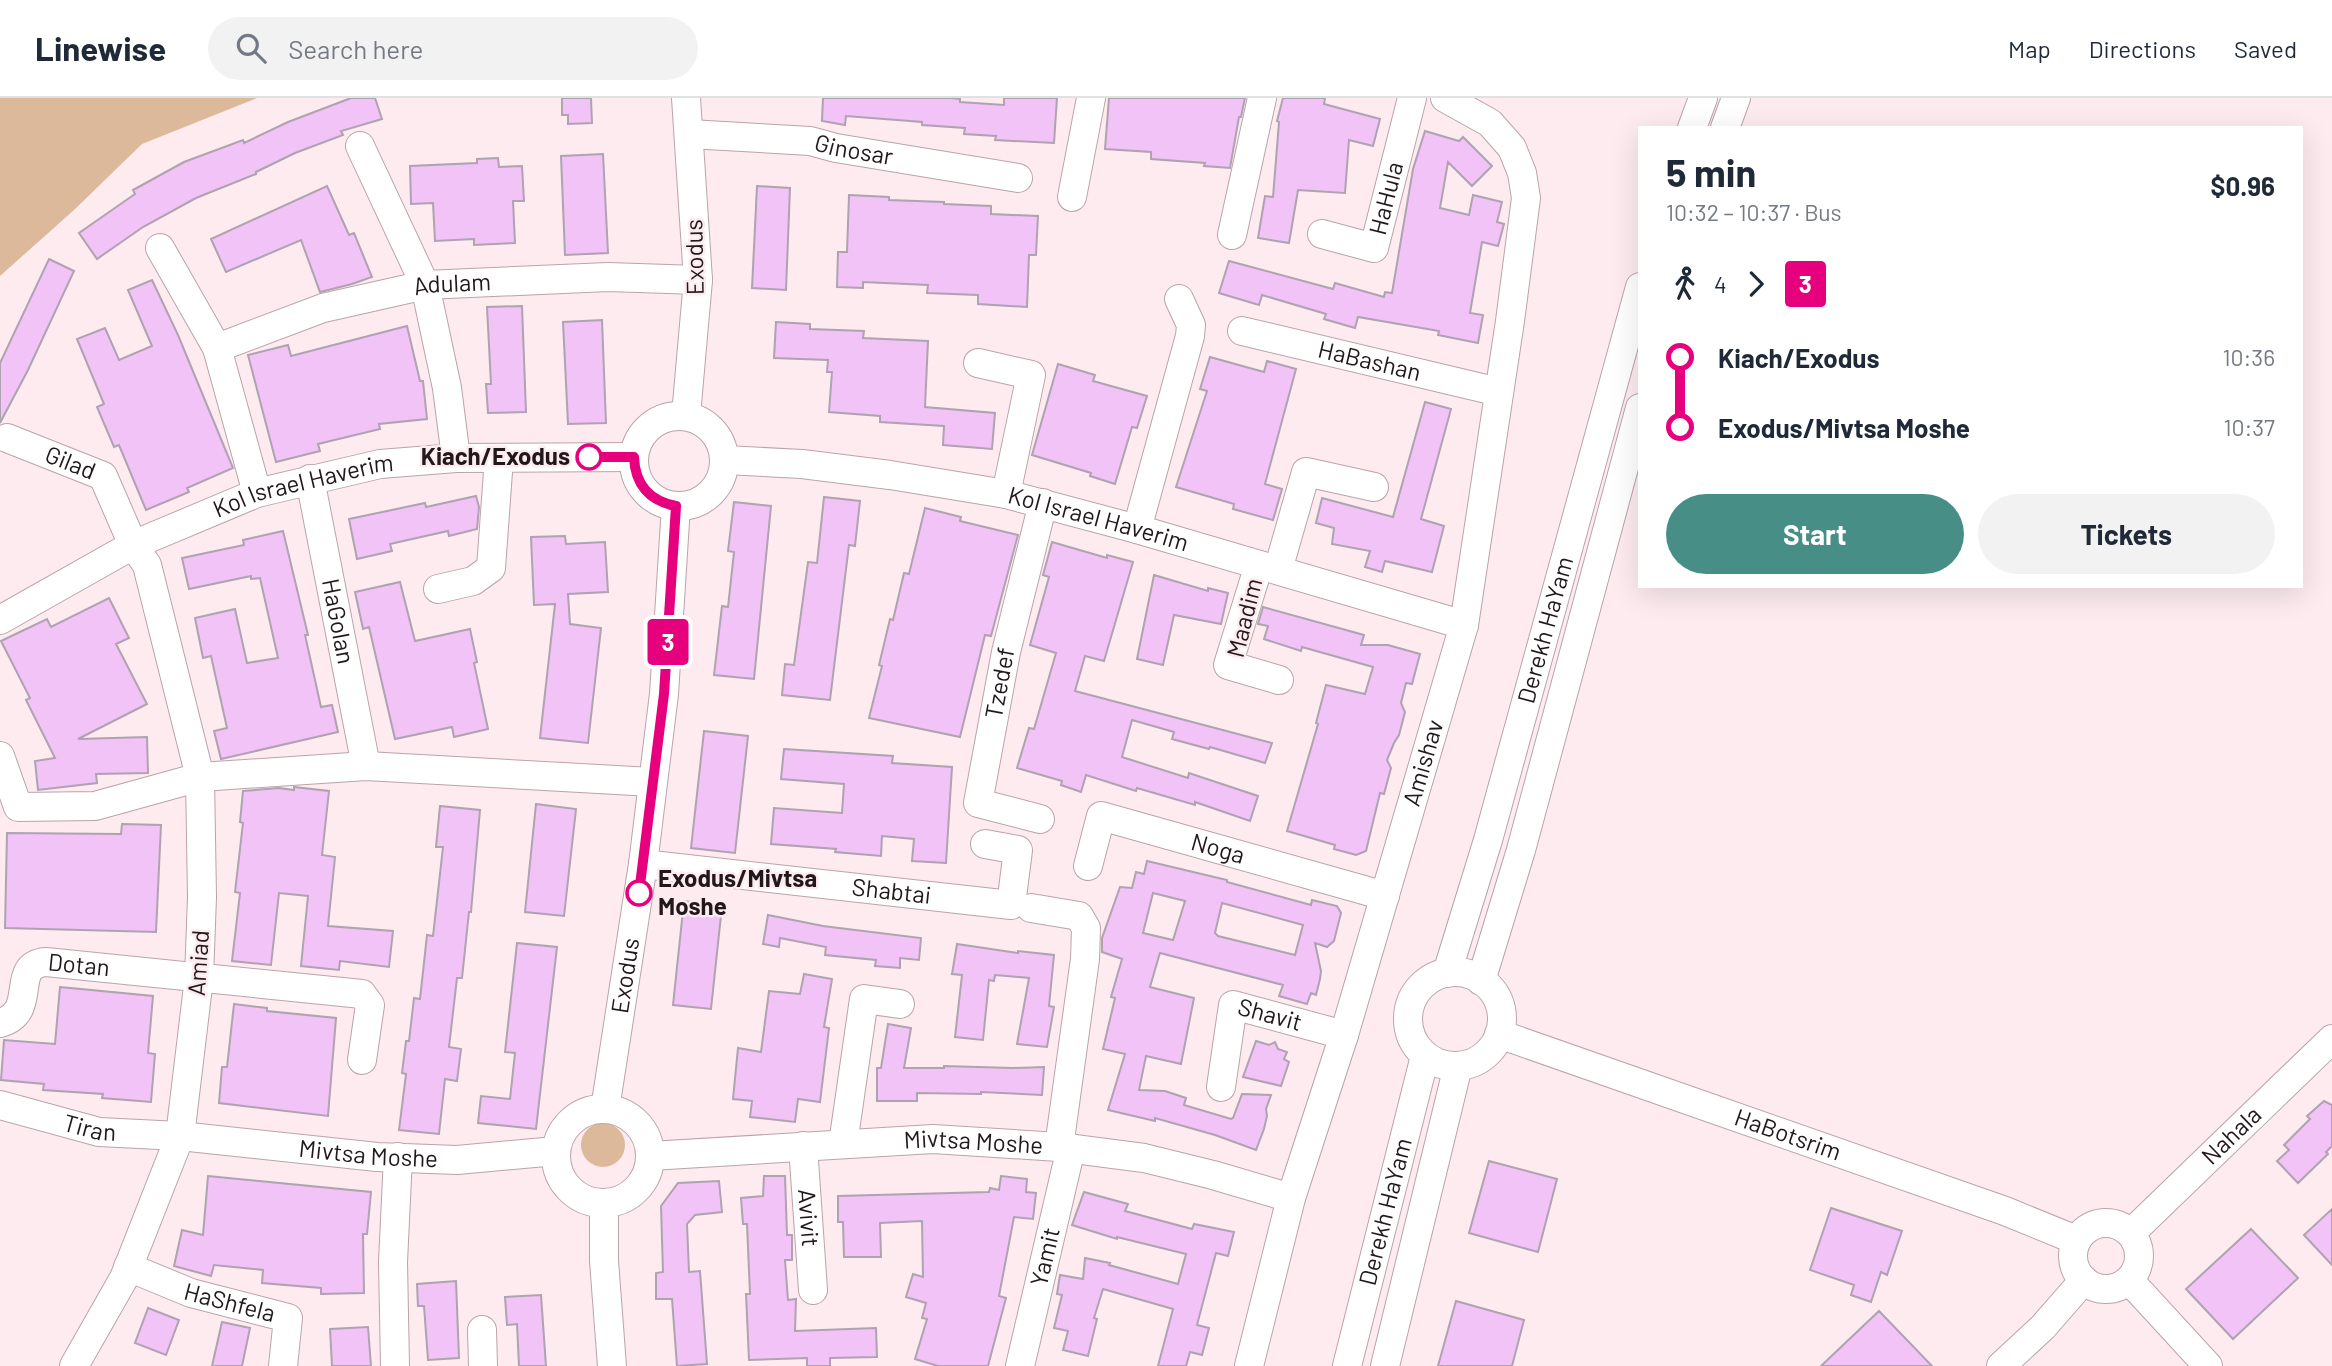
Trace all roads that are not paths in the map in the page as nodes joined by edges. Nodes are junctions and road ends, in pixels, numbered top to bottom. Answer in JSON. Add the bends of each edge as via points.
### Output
{"nodes":[{"id":1,"x":687,"y":98,"type":"edge"},
{"id":2,"x":1091,"y":98,"type":"edge"},
{"id":3,"x":1262,"y":98,"type":"edge"},
{"id":4,"x":1412,"y":98,"type":"edge"},
{"id":5,"x":1445,"y":98,"type":"edge"},
{"id":6,"x":1703,"y":98,"type":"edge"},
{"id":7,"x":1737,"y":98,"type":"edge"},
{"id":8,"x":1693,"y":126,"type":"edge"},
{"id":9,"x":1726,"y":126,"type":"edge"},
{"id":10,"x":689,"y":134,"type":"junction"},
{"id":11,"x":360,"y":146,"type":"dead end"},
{"id":12,"x":1018,"y":178,"type":"dead end"},
{"id":13,"x":1072,"y":197,"type":"dead end"},
{"id":14,"x":1322,"y":234,"type":"dead end"},
{"id":15,"x":1233,"y":235,"type":"dead end"},
{"id":16,"x":160,"y":248,"type":"dead end"},
{"id":17,"x":698,"y":281,"type":"junction"},
{"id":18,"x":425,"y":285,"type":"junction"},
{"id":19,"x":1638,"y":294,"type":"edge"},
{"id":20,"x":1179,"y":299,"type":"dead end"},
{"id":21,"x":1242,"y":331,"type":"dead end"},
{"id":22,"x":217,"y":348,"type":"junction"},
{"id":23,"x":978,"y":363,"type":"dead end"},
{"id":24,"x":1499,"y":391,"type":"junction"},
{"id":25,"x":686,"y":415,"type":"junction"},
{"id":26,"x":1638,"y":415,"type":"edge"},
{"id":27,"x":7,"y":438,"type":"dead end"},
{"id":28,"x":634,"y":457,"type":"junction"},
{"id":29,"x":456,"y":458,"type":"junction"},
{"id":30,"x":499,"y":458,"type":"junction"},
{"id":31,"x":726,"y":460,"type":"junction"},
{"id":32,"x":310,"y":479,"type":"junction"},
{"id":33,"x":1374,"y":487,"type":"dead end"},
{"id":34,"x":257,"y":493,"type":"junction"},
{"id":35,"x":1006,"y":494,"type":"junction"},
{"id":36,"x":1043,"y":503,"type":"junction"},
{"id":37,"x":676,"y":506,"type":"junction"},
{"id":38,"x":1137,"y":529,"type":"junction"},
{"id":39,"x":133,"y":545,"type":"junction"},
{"id":40,"x":1269,"y":567,"type":"junction"},
{"id":41,"x":438,"y":589,"type":"dead end"},
{"id":42,"x":0,"y":620,"type":"edge"},
{"id":43,"x":1464,"y":625,"type":"junction"},
{"id":44,"x":1279,"y":680,"type":"dead end"},
{"id":45,"x":0,"y":756,"type":"edge"},
{"id":46,"x":366,"y":766,"type":"junction"},
{"id":47,"x":200,"y":777,"type":"junction"},
{"id":48,"x":652,"y":782,"type":"junction"},
{"id":49,"x":1040,"y":819,"type":"dead end"},
{"id":50,"x":985,"y":844,"type":"dead end"},
{"id":51,"x":643,"y":864,"type":"junction"},
{"id":52,"x":1088,"y":866,"type":"dead end"},
{"id":53,"x":1385,"y":897,"type":"junction"},
{"id":54,"x":1031,"y":908,"type":"dead end"},
{"id":55,"x":1447,"y":973,"type":"junction"},
{"id":56,"x":199,"y":978,"type":"junction"},
{"id":57,"x":1481,"y":981,"type":"junction"},
{"id":58,"x":900,"y":1004,"type":"dead end"},
{"id":59,"x":0,"y":1023,"type":"edge"},
{"id":60,"x":1499,"y":1034,"type":"junction"},
{"id":61,"x":1344,"y":1035,"type":"junction"},
{"id":62,"x":2332,"y":1039,"type":"edge"},
{"id":63,"x":1425,"y":1056,"type":"junction"},
{"id":64,"x":362,"y":1060,"type":"dead end"},
{"id":65,"x":1458,"y":1066,"type":"junction"},
{"id":66,"x":1221,"y":1087,"type":"dead end"},
{"id":67,"x":0,"y":1105,"type":"edge"},
{"id":68,"x":605,"y":1109,"type":"junction"},
{"id":69,"x":180,"y":1136,"type":"junction"},
{"id":70,"x":843,"y":1144,"type":"junction"},
{"id":71,"x":803,"y":1146,"type":"junction"},
{"id":72,"x":1065,"y":1147,"type":"junction"},
{"id":73,"x":556,"y":1151,"type":"junction"},
{"id":74,"x":650,"y":1156,"type":"junction"},
{"id":75,"x":398,"y":1157,"type":"junction"},
{"id":76,"x":1291,"y":1198,"type":"junction"},
{"id":77,"x":604,"y":1203,"type":"junction"},
{"id":78,"x":2131,"y":1233,"type":"junction"},
{"id":79,"x":2077,"y":1240,"type":"junction"},
{"id":80,"x":128,"y":1267,"type":"junction"},
{"id":81,"x":2084,"y":1280,"type":"junction"},
{"id":82,"x":2129,"y":1280,"type":"junction"},
{"id":83,"x":813,"y":1290,"type":"dead end"},
{"id":84,"x":482,"y":1330,"type":"dead end"},
{"id":85,"x":74,"y":1366,"type":"edge"},
{"id":86,"x":283,"y":1366,"type":"edge"},
{"id":87,"x":396,"y":1366,"type":"edge"},
{"id":88,"x":483,"y":1366,"type":"edge"},
{"id":89,"x":612,"y":1366,"type":"edge"},
{"id":90,"x":1020,"y":1366,"type":"edge"},
{"id":91,"x":1249,"y":1366,"type":"edge"},
{"id":92,"x":1347,"y":1366,"type":"edge"},
{"id":93,"x":1385,"y":1366,"type":"edge"},
{"id":94,"x":2001,"y":1366,"type":"edge"},
{"id":95,"x":2208,"y":1366,"type":"edge"}],
"edges":[{"from":1,"to":10,"type":"street","name":"Exodus"},
{"from":2,"to":13,"type":"street"},
{"from":3,"to":15,"type":"street"},
{"from":4,"to":14,"type":"street","name":"HaHula","via":[[1374,248]]},
{"from":5,"to":24,"type":"street","name":"Amishav","via":[[1490,123],[1512,148],[1522,173],[1526,198]]},
{"from":6,"to":8,"type":"street"},
{"from":7,"to":9,"type":"street"},
{"from":10,"to":12,"type":"street","name":"Ginosar","via":[[810,141]]},
{"from":10,"to":17,"type":"street","name":"Exodus"},
{"from":11,"to":18,"type":"street"},
{"from":16,"to":22,"type":"street"},
{"from":17,"to":18,"type":"street","name":"Adulam","via":[[608,276]]},
{"from":17,"to":25,"type":"street","name":"Exodus"},
{"from":18,"to":22,"type":"street","name":"Adulam","via":[[323,308]]},
{"from":18,"to":29,"type":"street"},
{"from":19,"to":55,"type":"street","name":"Derekh HaYam"},
{"from":20,"to":38,"type":"street","via":[[1191,325],[1190,336]]},
{"from":21,"to":24,"type":"street","name":"HaBashan"},
{"from":22,"to":34,"type":"street"},
{"from":23,"to":35,"type":"street","via":[[1031,375]]},
{"from":24,"to":43,"type":"street","name":"Amishav"},
{"from":25,"to":28,"type":"street","via":[[657,421],[641,436]]},
{"from":25,"to":31,"type":"street","via":[[718,435]]},
{"from":26,"to":57,"type":"street","name":"Derekh HaYam","via":[[1521,850]]},
{"from":27,"to":39,"type":"street","name":"Gilad","via":[[103,476]]},
{"from":28,"to":30,"type":"street","name":"Kol Israel Haverim"},
{"from":28,"to":37,"type":"street","via":[[634,469],[645,490]]},
{"from":29,"to":30,"type":"street","name":"Kol Israel Haverim"},
{"from":29,"to":32,"type":"street","name":"Kol Israel Haverim","via":[[380,464]]},
{"from":30,"to":41,"type":"street","via":[[491,568],[473,581]]},
{"from":31,"to":35,"type":"street","name":"Kol Israel Haverim","via":[[802,464]]},
{"from":31,"to":37,"type":"street","via":[[716,488],[705,499]]},
{"from":32,"to":34,"type":"street","name":"Kol Israel Haverim"},
{"from":32,"to":46,"type":"street","name":"HaGolan"},
{"from":33,"to":40,"type":"street","via":[[1306,472]]},
{"from":34,"to":39,"type":"street","name":"Kol Israel Haverim"},
{"from":35,"to":36,"type":"street","name":"Kol Israel Haverim"},
{"from":36,"to":38,"type":"street","name":"Kol Israel Haverim"},
{"from":36,"to":49,"type":"street","name":"Tzedef","via":[[1006,652],[978,803]]},
{"from":37,"to":48,"type":"street","name":"Exodus","via":[[664,694]]},
{"from":38,"to":40,"type":"street","name":"Kol Israel Haverim"},
{"from":39,"to":42,"type":"street","name":"Kol Israel Haverim"},
{"from":39,"to":47,"type":"street","name":"Amiad","via":[[146,565]]},
{"from":40,"to":43,"type":"street","name":"Kol Israel Haverim"},
{"from":40,"to":44,"type":"street","name":"Maadim","via":[[1228,665]]},
{"from":43,"to":53,"type":"street","name":"Amishav"},
{"from":45,"to":47,"type":"street","via":[[18,807],[95,806]]},
{"from":46,"to":47,"type":"street"},
{"from":46,"to":48,"type":"street"},
{"from":47,"to":56,"type":"street","name":"Amiad"},
{"from":48,"to":51,"type":"street","name":"Exodus"},
{"from":50,"to":51,"type":"street","name":"Shabtai","via":[[1018,850],[1011,905]]},
{"from":51,"to":68,"type":"street","name":"Exodus"},
{"from":52,"to":53,"type":"street","name":"Noga","via":[[1101,816]]},
{"from":53,"to":61,"type":"street","name":"Amishav"},
{"from":54,"to":72,"type":"street","via":[[1079,916],[1086,928]]},
{"from":55,"to":57,"type":"street","via":[[1468,974]]},
{"from":55,"to":63,"type":"street","via":[[1428,981],[1409,1007],[1414,1044]]},
{"from":56,"to":59,"type":"street","name":"Dotan","via":[[36,963],[26,976],[19,1012]]},
{"from":56,"to":64,"type":"street","via":[[362,994],[370,1005]]},
{"from":56,"to":69,"type":"street","name":"Amiad"},
{"from":57,"to":60,"type":"street","via":[[1500,1006]]},
{"from":58,"to":70,"type":"street","via":[[864,999]]},
{"from":60,"to":65,"type":"street","via":[[1487,1053]]},
{"from":60,"to":79,"type":"street","name":"HaBotsrim"},
{"from":61,"to":66,"type":"street","name":"Shavit","via":[[1233,1005]]},
{"from":61,"to":76,"type":"street","name":"Amishav"},
{"from":62,"to":78,"type":"street","name":"Nahala"},
{"from":63,"to":65,"type":"street"},
{"from":63,"to":92,"type":"street","name":"Derekh HaYam"},
{"from":65,"to":93,"type":"street","name":"Derekh HaYam"},
{"from":67,"to":69,"type":"street","name":"Tiran","via":[[99,1132]]},
{"from":68,"to":73,"type":"street","via":[[578,1116],[567,1125]]},
{"from":68,"to":74,"type":"street","via":[[619,1112],[641,1129]]},
{"from":69,"to":75,"type":"street","name":"Mivtsa Moshe"},
{"from":69,"to":80,"type":"street","name":"Amiad"},
{"from":70,"to":71,"type":"street","name":"Mivtsa Moshe"},
{"from":70,"to":72,"type":"street","name":"Mivtsa Moshe","via":[[933,1139]]},
{"from":71,"to":74,"type":"street","name":"Mivtsa Moshe"},
{"from":71,"to":83,"type":"street","name":"Avivit"},
{"from":72,"to":76,"type":"street","name":"Mivtsa Moshe","via":[[1143,1158]]},
{"from":72,"to":90,"type":"street","name":"Yamit"},
{"from":73,"to":75,"type":"street","name":"Mivtsa Moshe","via":[[457,1160]]},
{"from":73,"to":77,"type":"street","via":[[556,1164],[568,1188]]},
{"from":74,"to":77,"type":"street","via":[[649,1168],[637,1188]]},
{"from":75,"to":87,"type":"street","via":[[393,1262]]},
{"from":76,"to":91,"type":"street","name":"Amishav"},
{"from":77,"to":89,"type":"street"},
{"from":78,"to":79,"type":"street","via":[[2102,1223],[2082,1232]]},
{"from":78,"to":82,"type":"street","via":[[2139,1252]]},
{"from":79,"to":81,"type":"street","via":[[2073,1257]]},
{"from":80,"to":85,"type":"street","name":"Amiad"},
{"from":80,"to":86,"type":"street","name":"HaShfela","via":[[191,1293],[288,1318]]},
{"from":81,"to":82,"type":"street","via":[[2111,1288]]},
{"from":81,"to":94,"type":"street"},
{"from":82,"to":95,"type":"street"},
{"from":84,"to":88,"type":"street"}]}
